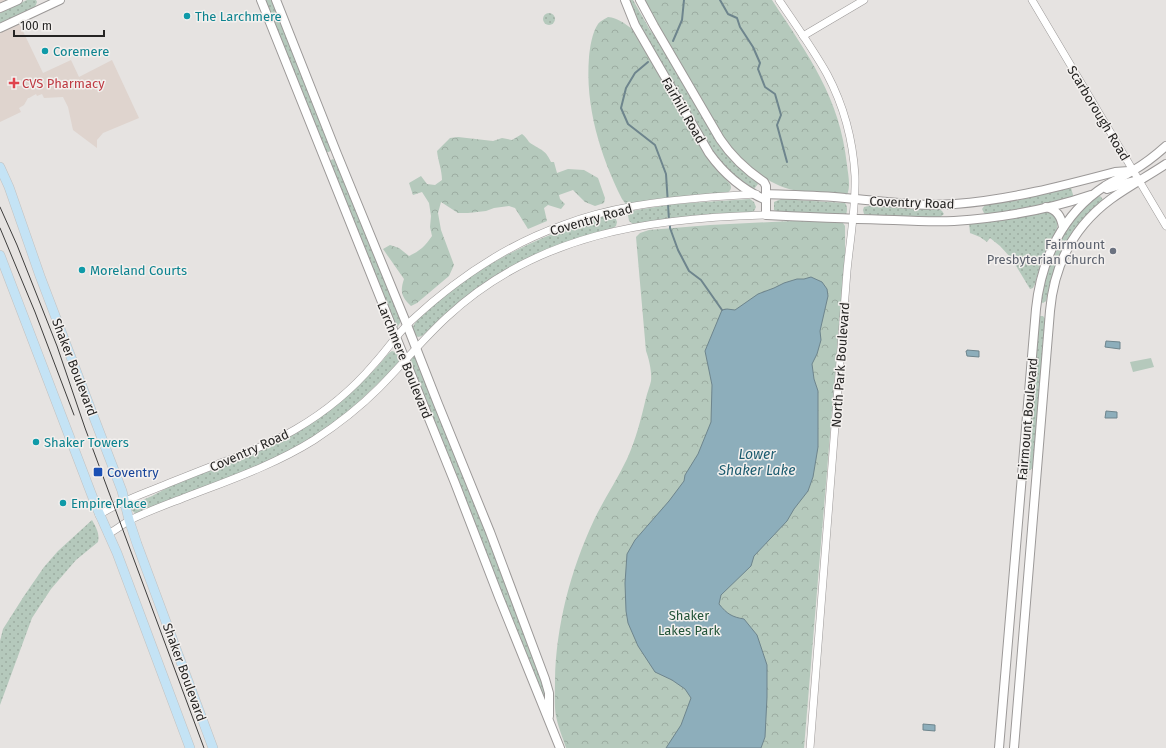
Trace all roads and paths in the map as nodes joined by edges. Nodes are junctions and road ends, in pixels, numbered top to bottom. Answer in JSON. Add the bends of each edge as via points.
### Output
{"nodes":[{"id":1,"x":18,"y":0,"type":"edge"},
{"id":2,"x":60,"y":0,"type":"edge"},
{"id":3,"x":261,"y":0,"type":"edge"},
{"id":4,"x":276,"y":0,"type":"edge"},
{"id":5,"x":625,"y":0,"type":"edge"},
{"id":6,"x":640,"y":0,"type":"edge"},
{"id":7,"x":779,"y":0,"type":"edge"},
{"id":8,"x":864,"y":0,"type":"edge"},
{"id":9,"x":1032,"y":0,"type":"edge"},
{"id":10,"x":0,"y":8,"type":"edge"},
{"id":11,"x":0,"y":28,"type":"edge"},
{"id":12,"x":803,"y":36,"type":"junction"},
{"id":13,"x":1166,"y":146,"type":"edge"},
{"id":14,"x":1166,"y":162,"type":"edge"},
{"id":15,"x":0,"y":167,"type":"edge"},
{"id":16,"x":1134,"y":170,"type":"junction"},
{"id":17,"x":1140,"y":180,"type":"junction"},
{"id":18,"x":1095,"y":193,"type":"junction"},
{"id":19,"x":754,"y":194,"type":"junction"},
{"id":20,"x":766,"y":197,"type":"junction"},
{"id":21,"x":854,"y":199,"type":"junction"},
{"id":22,"x":1045,"y":207,"type":"junction"},
{"id":23,"x":766,"y":215,"type":"junction"},
{"id":24,"x":853,"y":219,"type":"junction"},
{"id":25,"x":1166,"y":226,"type":"edge"},
{"id":26,"x":1063,"y":227,"type":"junction"},
{"id":27,"x":0,"y":255,"type":"edge"},
{"id":28,"x":408,"y":325,"type":"junction"},
{"id":29,"x":396,"y":337,"type":"junction"},
{"id":30,"x":416,"y":347,"type":"junction"},
{"id":31,"x":405,"y":360,"type":"junction"},
{"id":32,"x":124,"y":501,"type":"junction"},
{"id":33,"x":99,"y":515,"type":"junction"},
{"id":34,"x":130,"y":520,"type":"junction"},
{"id":35,"x":108,"y":534,"type":"junction"},
{"id":36,"x":533,"y":648,"type":"junction"},
{"id":37,"x":522,"y":653,"type":"junction"},
{"id":38,"x":549,"y":720,"type":"junction"},
{"id":39,"x":190,"y":748,"type":"edge"},
{"id":40,"x":213,"y":748,"type":"edge"},
{"id":41,"x":560,"y":748,"type":"edge"},
{"id":42,"x":810,"y":748,"type":"edge"},
{"id":43,"x":1000,"y":748,"type":"edge"},
{"id":44,"x":1014,"y":748,"type":"edge"}],
"edges":[{"from":1,"to":10,"type":"main road"},
{"from":2,"to":11,"type":"main road"},
{"from":3,"to":29,"type":"main road","name":"Larchmere Boulevard"},
{"from":4,"to":28,"type":"main road","name":"Larchmere Boulevard"},
{"from":5,"to":19,"type":"main road","name":"Fairhill Road","via":[[635,25],[709,153],[734,182]]},
{"from":6,"to":20,"type":"main road","name":"Fairhill Road","via":[[720,139],[737,161],[764,182]]},
{"from":7,"to":12,"type":"street","name":"North Park Boulevard"},
{"from":8,"to":12,"type":"street"},
{"from":9,"to":16,"type":"street","name":"Scarborough Road"},
{"from":12,"to":21,"type":"street","name":"North Park Boulevard","via":[[827,74],[848,128],[854,162]]},
{"from":13,"to":16,"type":"main road","name":"Fairmount Boulevard"},
{"from":14,"to":16,"type":"main road","name":"Coventry Road"},
{"from":14,"to":17,"type":"main road","name":"Fairmount Boulevard"},
{"from":15,"to":32,"type":"main road","name":"Shaker Boulevard"},
{"from":16,"to":17,"type":"street","name":"Scarborough Road"},
{"from":16,"to":18,"type":"main road","name":"Fairmount Boulevard"},
{"from":16,"to":21,"type":"main road","name":"Coventry Road","via":[[1115,172],[1022,195],[953,205]]},
{"from":17,"to":18,"type":"main road","name":"Coventry Road"},
{"from":17,"to":25,"type":"street","name":"Scarborough Road"},
{"from":17,"to":44,"type":"main road","name":"Fairmount Boulevard","via":[[1100,207],[1082,227],[1064,255],[1053,285]]},
{"from":18,"to":22,"type":"main road","name":"Coventry Road"},
{"from":18,"to":26,"type":"main road","name":"Fairmount Boulevard"},
{"from":19,"to":20,"type":"main road","name":"Fairhill Road"},
{"from":19,"to":28,"type":"street","name":"Coventry Road","via":[[652,203],[575,220],[522,242],[488,262],[439,297]]},
{"from":20,"to":21,"type":"main road","name":"Coventry Road"},
{"from":20,"to":23,"type":"main road","name":"Fairhill Road"},
{"from":21,"to":24,"type":"street","name":"North Park Boulevard"},
{"from":22,"to":24,"type":"main road","name":"Coventry Road","via":[[954,221]]},
{"from":22,"to":26,"type":"main road","via":[[1057,213]]},
{"from":23,"to":24,"type":"main road","name":"Coventry Road"},
{"from":23,"to":30,"type":"street","name":"Coventry Road","via":[[659,223],[625,228],[583,239],[522,264],[475,293]]},
{"from":24,"to":42,"type":"street","name":"North Park Boulevard"},
{"from":26,"to":43,"type":"main road","name":"Fairmount Boulevard","via":[[1047,257],[1037,295]]},
{"from":27,"to":33,"type":"main road","name":"Shaker Boulevard"},
{"from":28,"to":29,"type":"street","name":"Coventry Road"},
{"from":28,"to":30,"type":"main road","name":"Larchmere Boulevard"},
{"from":29,"to":31,"type":"main road","name":"Larchmere Boulevard"},
{"from":29,"to":32,"type":"street","name":"Coventry Road","via":[[347,393],[296,429],[264,445]]},
{"from":30,"to":31,"type":"street","name":"Coventry Road"},
{"from":30,"to":36,"type":"main road","name":"Larchmere Boulevard"},
{"from":31,"to":34,"type":"street","name":"Coventry Road","via":[[378,389],[334,427],[289,455]]},
{"from":31,"to":37,"type":"main road","name":"Larchmere Boulevard"},
{"from":32,"to":33,"type":"street","name":"Coventry Road"},
{"from":32,"to":34,"type":"main road","name":"Shaker Boulevard"},
{"from":33,"to":35,"type":"main road","name":"Shaker Boulevard"},
{"from":34,"to":35,"type":"street","name":"Coventry Road"},
{"from":34,"to":40,"type":"main road","name":"Shaker Boulevard"},
{"from":35,"to":39,"type":"main road","name":"Shaker Boulevard"},
{"from":36,"to":37,"type":"main road"},
{"from":36,"to":38,"type":"main road","name":"Larchmere Boulevard","via":[[546,678]]},
{"from":37,"to":38,"type":"main road","name":"Larchmere Boulevard"},
{"from":38,"to":41,"type":"main road","name":"Larchmere Boulevard"}]}
